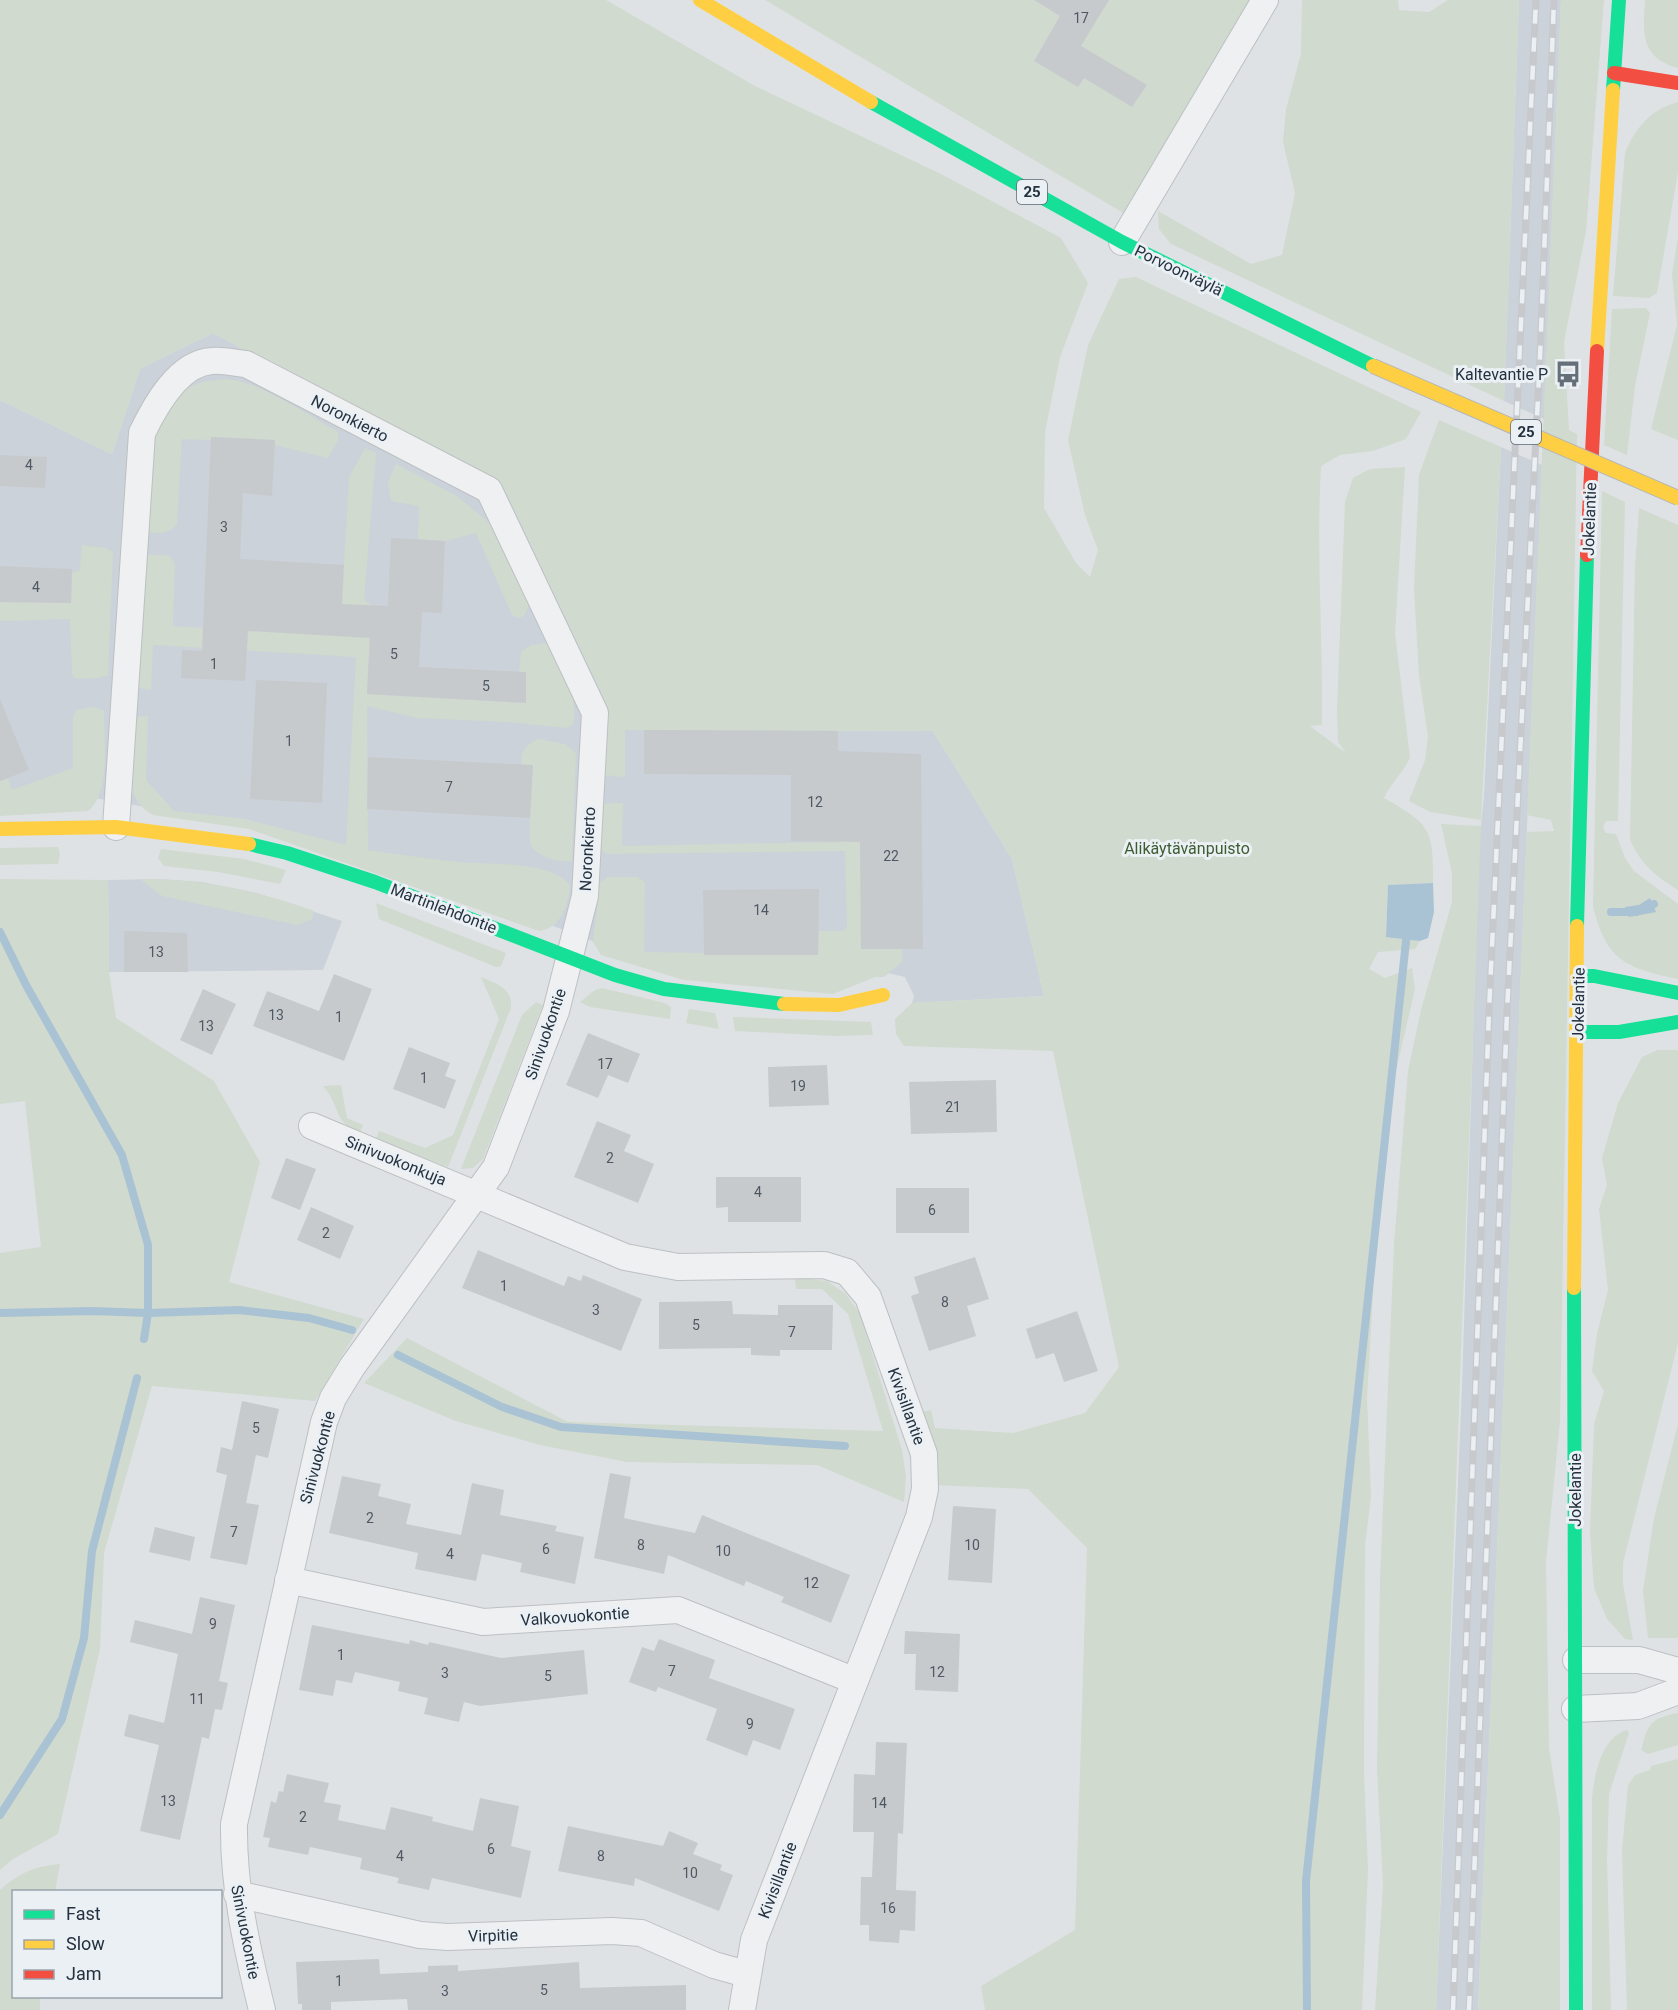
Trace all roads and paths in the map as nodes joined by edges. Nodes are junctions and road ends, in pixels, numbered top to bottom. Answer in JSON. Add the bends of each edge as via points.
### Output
{"nodes":[{"id":1,"x":700,"y":0,"type":"edge"},
{"id":2,"x":1264,"y":0,"type":"edge"},
{"id":3,"x":1619,"y":0,"type":"edge"},
{"id":4,"x":1614,"y":74,"type":"junction"},
{"id":5,"x":1678,"y":83,"type":"edge"},
{"id":6,"x":1122,"y":242,"type":"junction"},
{"id":7,"x":1678,"y":498,"type":"edge"},
{"id":8,"x":116,"y":826,"type":"junction"},
{"id":9,"x":0,"y":829,"type":"edge"},
{"id":10,"x":569,"y":958,"type":"junction"},
{"id":11,"x":1578,"y":976,"type":"junction"},
{"id":12,"x":1678,"y":993,"type":"edge"},
{"id":13,"x":883,"y":995,"type":"dead end"},
{"id":14,"x":1678,"y":1022,"type":"edge"},
{"id":15,"x":1577,"y":1032,"type":"junction"},
{"id":16,"x":312,"y":1126,"type":"dead end"},
{"id":17,"x":479,"y":1194,"type":"junction"},
{"id":18,"x":288,"y":1580,"type":"junction"},
{"id":19,"x":1576,"y":1660,"type":"junction"},
{"id":20,"x":1678,"y":1671,"type":"edge"},
{"id":21,"x":853,"y":1680,"type":"junction"},
{"id":22,"x":1678,"y":1691,"type":"edge"},
{"id":23,"x":1575,"y":1709,"type":"junction"},
{"id":24,"x":237,"y":1894,"type":"junction"},
{"id":25,"x":746,"y":1974,"type":"junction"},
{"id":26,"x":262,"y":2010,"type":"edge"},
{"id":27,"x":742,"y":2010,"type":"edge"},
{"id":28,"x":1576,"y":2010,"type":"edge"}],
"edges":[{"from":1,"to":6,"type":"main road","name":"Porvoonväylä","number":"25","via":[[878,106]]},
{"from":2,"to":6,"type":"street"},
{"from":3,"to":4,"type":"main road","name":"Jokelantie"},
{"from":4,"to":5,"type":"main road"},
{"from":4,"to":11,"type":"main road","name":"Jokelantie","via":[[1598,301],[1586,600]]},
{"from":6,"to":7,"type":"main road","name":"Porvoonväylä","number":"25","bridge":true,"via":[[1373,366]]},
{"from":8,"to":9,"type":"main road","name":"Martinlehdontie"},
{"from":8,"to":10,"type":"main road","name":"Martinlehdontie","via":[[239,842],[287,853],[375,882]]},
{"from":8,"to":10,"type":"street","name":"Noronkierto","via":[[142,433],[159,399],[184,373],[211,361],[246,364],[489,490],[595,713],[585,896]]},
{"from":10,"to":13,"type":"main road","name":"Martinlehdontie","via":[[664,989],[742,1001],[839,1005]]},
{"from":10,"to":17,"type":"street","name":"Sinivuokontie","via":[[552,1022],[496,1167]]},
{"from":11,"to":12,"type":"main road"},
{"from":11,"to":15,"type":"main road","name":"Jokelantie"},
{"from":14,"to":15,"type":"main road","via":[[1619,1032]]},
{"from":15,"to":19,"type":"main road","name":"Jokelantie"},
{"from":16,"to":17,"type":"street","name":"Sinivuokonkuja"},
{"from":17,"to":18,"type":"street","name":"Sinivuokontie","via":[[333,1398]]},
{"from":17,"to":21,"type":"street","name":"Kivisillantie","via":[[625,1257],[678,1267],[824,1265],[847,1272],[868,1297],[924,1454],[925,1489],[919,1517]]},
{"from":18,"to":21,"type":"street","name":"Valkovuokontie","via":[[483,1622],[678,1610]]},
{"from":18,"to":24,"type":"street","name":"Sinivuokontie","via":[[234,1824]]},
{"from":19,"to":20,"type":"street","via":[[1640,1660]]},
{"from":19,"to":23,"type":"main road","name":"Jokelantie"},
{"from":21,"to":25,"type":"street","name":"Kivisillantie","via":[[754,1940]]},
{"from":22,"to":23,"type":"street","via":[[1638,1706]]},
{"from":23,"to":28,"type":"main road","name":"Jokelantie"},
{"from":24,"to":25,"type":"street","name":"Virpitie","via":[[420,1935],[640,1933],[714,1965]]},
{"from":24,"to":26,"type":"street","name":"Sinivuokontie"},
{"from":25,"to":27,"type":"street","name":"Kivisillantie"}]}
